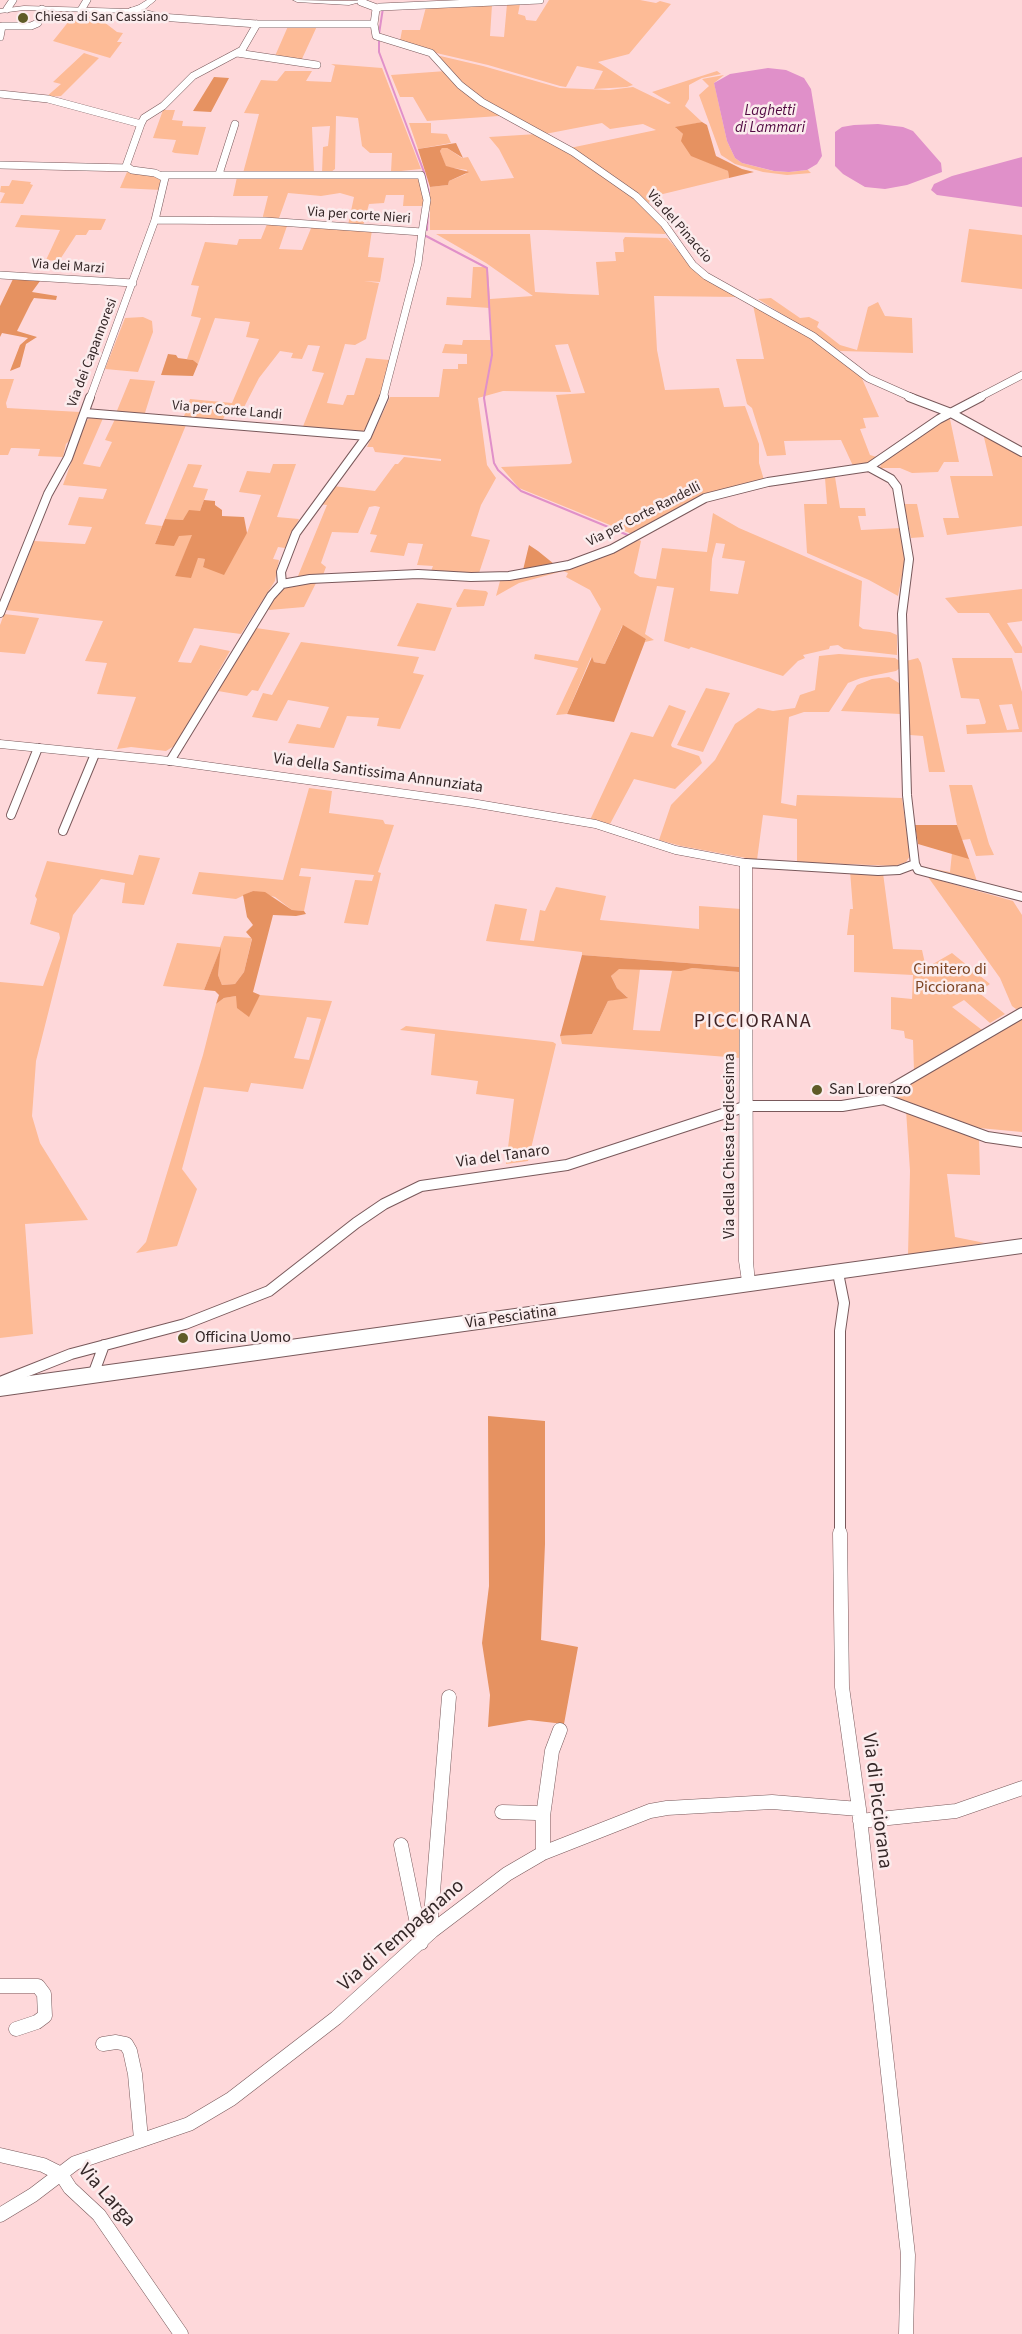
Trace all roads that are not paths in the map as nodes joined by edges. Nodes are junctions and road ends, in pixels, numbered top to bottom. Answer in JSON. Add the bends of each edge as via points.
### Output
{"nodes":[{"id":1,"x":13,"y":0,"type":"edge"},
{"id":2,"x":87,"y":0,"type":"edge"},
{"id":3,"x":152,"y":0,"type":"edge"},
{"id":4,"x":297,"y":0,"type":"edge"},
{"id":5,"x":540,"y":0,"type":"edge"},
{"id":6,"x":362,"y":1,"type":"edge"},
{"id":7,"x":518,"y":1,"type":"edge"},
{"id":8,"x":377,"y":8,"type":"junction"},
{"id":9,"x":42,"y":9,"type":"junction"},
{"id":10,"x":4,"y":10,"type":"edge"},
{"id":11,"x":81,"y":10,"type":"junction"},
{"id":12,"x":132,"y":11,"type":"junction"},
{"id":13,"x":258,"y":24,"type":"junction"},
{"id":14,"x":374,"y":24,"type":"junction"},
{"id":15,"x":0,"y":37,"type":"edge"},
{"id":16,"x":237,"y":53,"type":"junction"},
{"id":17,"x":317,"y":65,"type":"dead end"},
{"id":18,"x":0,"y":94,"type":"edge"},
{"id":19,"x":142,"y":121,"type":"junction"},
{"id":20,"x":235,"y":124,"type":"dead end"},
{"id":21,"x":0,"y":165,"type":"edge"},
{"id":22,"x":129,"y":168,"type":"junction"},
{"id":23,"x":219,"y":174,"type":"junction"},
{"id":24,"x":162,"y":175,"type":"junction"},
{"id":25,"x":155,"y":220,"type":"junction"},
{"id":26,"x":422,"y":232,"type":"junction"},
{"id":27,"x":0,"y":275,"type":"edge"},
{"id":28,"x":134,"y":283,"type":"junction"},
{"id":29,"x":1022,"y":375,"type":"edge"},
{"id":30,"x":85,"y":413,"type":"junction"},
{"id":31,"x":951,"y":413,"type":"junction"},
{"id":32,"x":367,"y":436,"type":"junction"},
{"id":33,"x":1022,"y":452,"type":"edge"},
{"id":34,"x":869,"y":467,"type":"junction"},
{"id":35,"x":282,"y":584,"type":"junction"},
{"id":36,"x":0,"y":613,"type":"edge"},
{"id":37,"x":0,"y":744,"type":"edge"},
{"id":38,"x":38,"y":748,"type":"junction"},
{"id":39,"x":95,"y":754,"type":"junction"},
{"id":40,"x":170,"y":761,"type":"junction"},
{"id":41,"x":11,"y":814,"type":"dead end"},
{"id":42,"x":63,"y":831,"type":"dead end"},
{"id":43,"x":746,"y":863,"type":"junction"},
{"id":44,"x":915,"y":864,"type":"junction"},
{"id":45,"x":1022,"y":897,"type":"edge"},
{"id":46,"x":1022,"y":1013,"type":"edge"},
{"id":47,"x":884,"y":1099,"type":"junction"},
{"id":48,"x":747,"y":1106,"type":"junction"},
{"id":49,"x":1022,"y":1142,"type":"edge"},
{"id":50,"x":1022,"y":1246,"type":"edge"},
{"id":51,"x":837,"y":1273,"type":"junction"},
{"id":52,"x":748,"y":1284,"type":"junction"},
{"id":53,"x":104,"y":1345,"type":"junction"},
{"id":54,"x":93,"y":1376,"type":"junction"},
{"id":55,"x":0,"y":1383,"type":"edge"},
{"id":56,"x":0,"y":1388,"type":"edge"},
{"id":57,"x":449,"y":1697,"type":"dead end"},
{"id":58,"x":560,"y":1730,"type":"dead end"},
{"id":59,"x":1022,"y":1788,"type":"edge"},
{"id":60,"x":502,"y":1812,"type":"dead end"},
{"id":61,"x":860,"y":1815,"type":"junction"},
{"id":62,"x":543,"y":1816,"type":"junction"},
{"id":63,"x":401,"y":1845,"type":"dead end"},
{"id":64,"x":543,"y":1853,"type":"junction"},
{"id":65,"x":432,"y":1931,"type":"junction"},
{"id":66,"x":421,"y":1943,"type":"junction"},
{"id":67,"x":0,"y":1986,"type":"edge"},
{"id":68,"x":16,"y":2029,"type":"dead end"},
{"id":69,"x":103,"y":2044,"type":"dead end"},
{"id":70,"x":141,"y":2139,"type":"junction"},
{"id":71,"x":0,"y":2155,"type":"edge"},
{"id":72,"x":61,"y":2174,"type":"junction"},
{"id":73,"x":0,"y":2215,"type":"edge"},
{"id":74,"x":181,"y":2334,"type":"edge"},
{"id":75,"x":906,"y":2334,"type":"edge"}],
"edges":[{"from":1,"to":10,"type":"street"},
{"from":2,"to":11,"type":"street"},
{"from":3,"to":12,"type":"street"},
{"from":4,"to":6,"type":"street"},
{"from":5,"to":7,"type":"street"},
{"from":6,"to":8,"type":"street"},
{"from":7,"to":8,"type":"street"},
{"from":8,"to":14,"type":"street"},
{"from":9,"to":10,"type":"street"},
{"from":9,"to":11,"type":"street"},
{"from":9,"to":15,"type":"street","via":[[38,23],[2,26]]},
{"from":11,"to":12,"type":"street"},
{"from":12,"to":13,"type":"street","via":[[160,17]]},
{"from":13,"to":14,"type":"street"},
{"from":13,"to":16,"type":"street"},
{"from":14,"to":31,"type":"street","name":"Via del Pinaccio","via":[[376,36],[431,53],[460,85],[483,102],[573,152],[636,196],[706,276],[813,336],[877,383]]},
{"from":16,"to":17,"type":"street"},
{"from":16,"to":19,"type":"street","via":[[193,76]]},
{"from":18,"to":19,"type":"street","via":[[48,99]]},
{"from":19,"to":22,"type":"street","via":[[127,161]]},
{"from":20,"to":23,"type":"street"},
{"from":21,"to":22,"type":"street"},
{"from":22,"to":24,"type":"street"},
{"from":23,"to":24,"type":"street"},
{"from":23,"to":26,"type":"street","via":[[421,175],[427,200]]},
{"from":24,"to":25,"type":"street","name":"Via dei Capannoresi","via":[[165,181]]},
{"from":25,"to":26,"type":"street","name":"Via per corte Nieri","via":[[265,221]]},
{"from":25,"to":28,"type":"street","name":"Via dei Capannoresi"},
{"from":26,"to":32,"type":"street","name":"Via per corte Nieri","via":[[418,263],[381,407]]},
{"from":27,"to":28,"type":"street","name":"Via dei Marzi"},
{"from":28,"to":30,"type":"street","name":"Via dei Capannoresi"},
{"from":29,"to":31,"type":"street","name":"Via per Corte Randelli"},
{"from":30,"to":32,"type":"street","name":"Via per Corte Landi"},
{"from":30,"to":36,"type":"street","name":"Via dei Capannoresi"},
{"from":31,"to":33,"type":"street"},
{"from":31,"to":34,"type":"street","name":"Via per Corte Randelli"},
{"from":32,"to":35,"type":"street","name":"Via per corte Nieri","via":[[296,533],[281,572]]},
{"from":34,"to":35,"type":"street","name":"Via per Corte Randelli","via":[[768,482],[705,498],[612,549],[568,565],[533,572],[486,577],[418,574],[310,579]]},
{"from":34,"to":44,"type":"street","via":[[891,479],[897,487],[909,559],[902,614],[907,795]]},
{"from":35,"to":40,"type":"street"},
{"from":37,"to":38,"type":"street","name":"Via della Santissima Annunziata"},
{"from":38,"to":39,"type":"street","name":"Via della Santissima Annunziata"},
{"from":38,"to":41,"type":"street"},
{"from":39,"to":40,"type":"street","name":"Via della Santissima Annunziata"},
{"from":39,"to":42,"type":"street"},
{"from":40,"to":43,"type":"street","name":"Via della Santissima Annunziata","via":[[581,821],[675,850]]},
{"from":43,"to":44,"type":"street","via":[[878,871]]},
{"from":43,"to":48,"type":"street","name":"Via della Chiesa tredicesima"},
{"from":44,"to":45,"type":"street","via":[[918,870]]},
{"from":46,"to":47,"type":"street","via":[[890,1090]]},
{"from":47,"to":48,"type":"street","name":"Via del Tanaro","via":[[842,1106]]},
{"from":47,"to":49,"type":"street","via":[[987,1137]]},
{"from":48,"to":52,"type":"street","name":"Via della Chiesa tredicesima"},
{"from":48,"to":53,"type":"street","name":"Via del Tanaro","via":[[567,1165],[421,1186],[356,1223],[269,1291],[185,1324]]},
{"from":50,"to":51,"type":"main road","name":"Via Pesciatina"},
{"from":51,"to":52,"type":"main road","name":"Via Pesciatina"},
{"from":51,"to":61,"type":"street","name":"Via di Picciorana","via":[[844,1303],[840,1331],[840,1641],[842,1687]]},
{"from":52,"to":54,"type":"main road","name":"Via Pesciatina"},
{"from":53,"to":54,"type":"street"},
{"from":53,"to":55,"type":"street","name":"Via del Tanaro"},
{"from":54,"to":56,"type":"main road","name":"Via Pesciatina"},
{"from":57,"to":65,"type":"street"},
{"from":58,"to":62,"type":"street","via":[[552,1751]]},
{"from":59,"to":61,"type":"street","name":"Via di Tempagnano","via":[[956,1811]]},
{"from":60,"to":62,"type":"street"},
{"from":61,"to":64,"type":"street","name":"Via di Tempagnano","via":[[772,1802],[667,1808]]},
{"from":61,"to":75,"type":"street","name":"Via di Picciorana","via":[[908,2255]]},
{"from":62,"to":64,"type":"street"},
{"from":63,"to":66,"type":"street"},
{"from":64,"to":65,"type":"street","name":"Via di Tempagnano","via":[[507,1874]]},
{"from":65,"to":66,"type":"street","name":"Via di Tempagnano"},
{"from":66,"to":70,"type":"street","name":"Via di Tempagnano","via":[[336,2018],[231,2099],[189,2124]]},
{"from":67,"to":68,"type":"street","via":[[38,1986],[44,1994],[45,2016]]},
{"from":69,"to":70,"type":"street","via":[[126,2044],[130,2051]]},
{"from":70,"to":72,"type":"street","name":"Via di Tempagnano","via":[[75,2163]]},
{"from":71,"to":72,"type":"street","via":[[43,2165]]},
{"from":72,"to":73,"type":"street","name":"Via Larga"},
{"from":72,"to":74,"type":"street","name":"Via Larga","via":[[99,2215]]}]}
